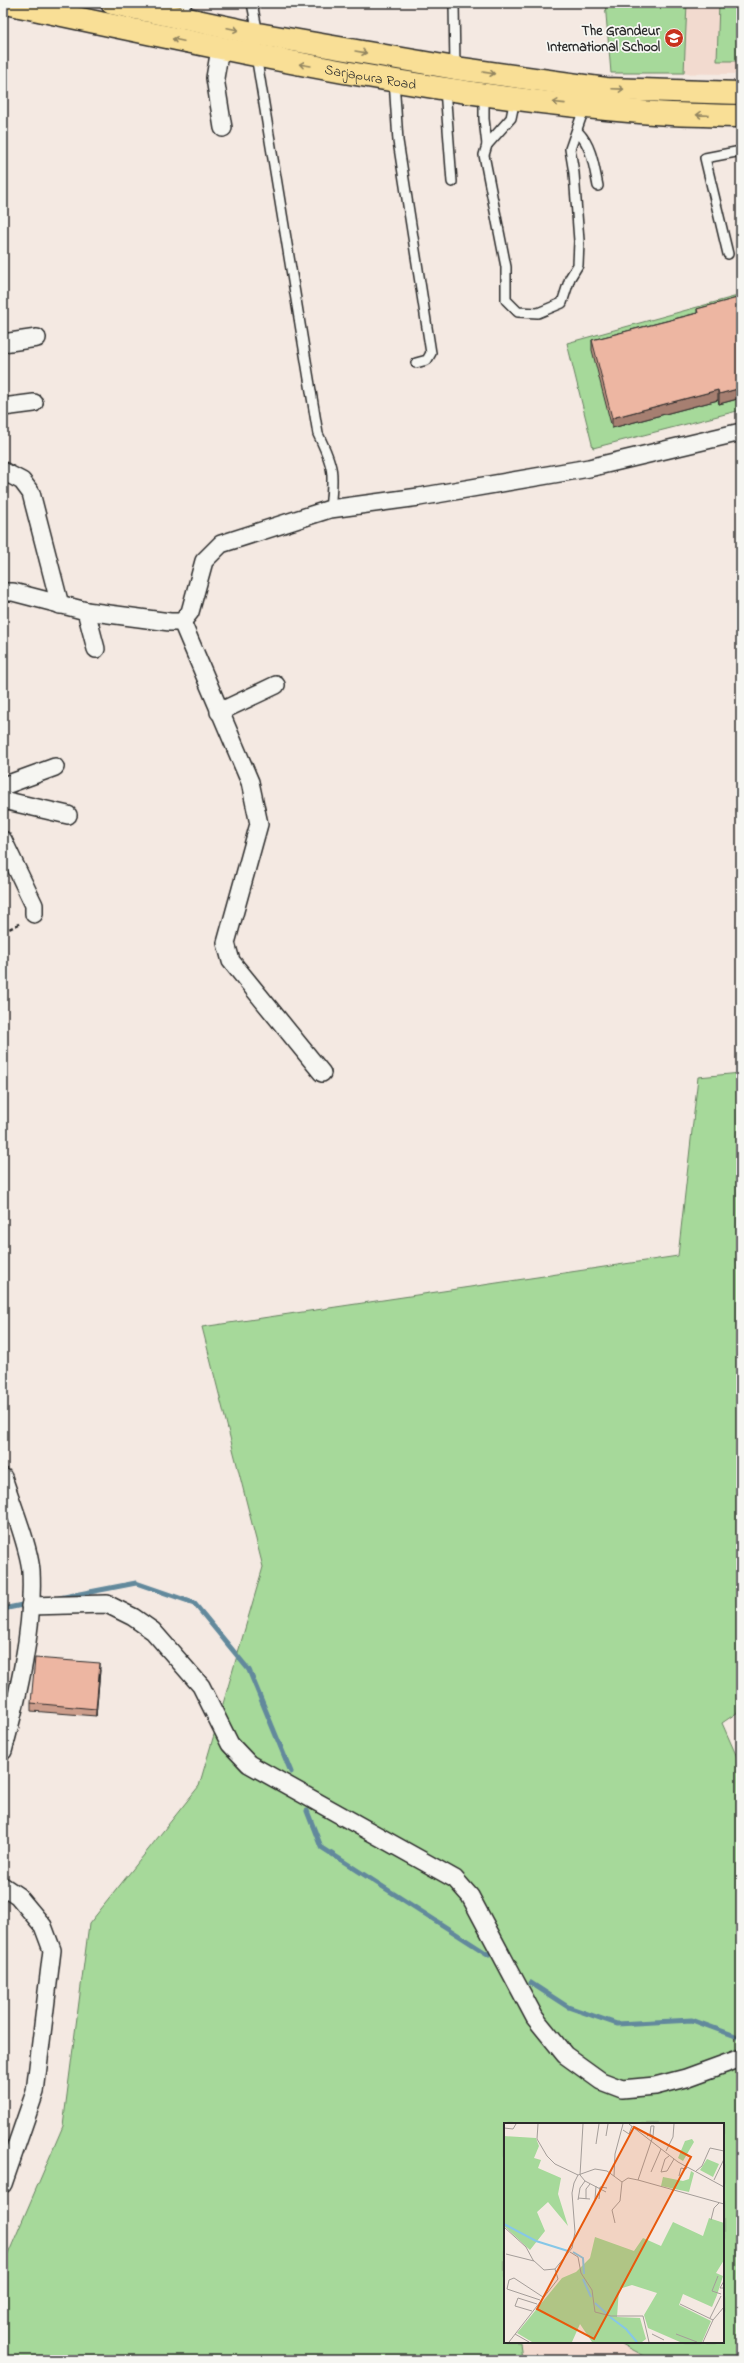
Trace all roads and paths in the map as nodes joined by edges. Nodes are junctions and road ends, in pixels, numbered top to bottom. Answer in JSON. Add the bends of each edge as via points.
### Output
{"nodes":[{"id":1,"x":5,"y":3,"type":"edge"},
{"id":2,"x":112,"y":3,"type":"edge"},
{"id":3,"x":252,"y":3,"type":"edge"},
{"id":4,"x":454,"y":3,"type":"edge"},
{"id":5,"x":184,"y":10,"type":"edge"},
{"id":6,"x":257,"y":45,"type":"junction"},
{"id":7,"x":220,"y":49,"type":"junction"},
{"id":8,"x":455,"y":68,"type":"junction"},
{"id":9,"x":394,"y":80,"type":"junction"},
{"id":10,"x":444,"y":89,"type":"junction"},
{"id":11,"x":741,"y":93,"type":"edge"},
{"id":12,"x":484,"y":95,"type":"junction"},
{"id":13,"x":515,"y":98,"type":"junction"},
{"id":14,"x":585,"y":106,"type":"junction"},
{"id":15,"x":741,"y":116,"type":"edge"},
{"id":16,"x":223,"y":128,"type":"dead end"},
{"id":17,"x":578,"y":132,"type":"junction"},
{"id":18,"x":487,"y":146,"type":"junction"},
{"id":19,"x":741,"y":152,"type":"edge"},
{"id":20,"x":452,"y":182,"type":"dead end"},
{"id":21,"x":598,"y":186,"type":"dead end"},
{"id":22,"x":728,"y":254,"type":"dead end"},
{"id":23,"x":37,"y":338,"type":"dead end"},
{"id":24,"x":3,"y":343,"type":"edge"},
{"id":25,"x":416,"y":363,"type":"dead end"},
{"id":26,"x":34,"y":403,"type":"dead end"},
{"id":27,"x":3,"y":407,"type":"edge"},
{"id":28,"x":741,"y":432,"type":"edge"},
{"id":29,"x":3,"y":471,"type":"edge"},
{"id":30,"x":330,"y":509,"type":"junction"},
{"id":31,"x":3,"y":592,"type":"edge"},
{"id":32,"x":60,"y":606,"type":"junction"},
{"id":33,"x":86,"y":611,"type":"junction"},
{"id":34,"x":182,"y":622,"type":"junction"},
{"id":35,"x":96,"y":649,"type":"dead end"},
{"id":36,"x":276,"y":685,"type":"dead end"},
{"id":37,"x":219,"y":712,"type":"junction"},
{"id":38,"x":55,"y":767,"type":"dead end"},
{"id":39,"x":3,"y":786,"type":"edge"},
{"id":40,"x":3,"y":800,"type":"edge"},
{"id":41,"x":68,"y":814,"type":"dead end"},
{"id":42,"x":3,"y":840,"type":"edge"},
{"id":43,"x":34,"y":914,"type":"dead end"},
{"id":44,"x":322,"y":1073,"type":"dead end"},
{"id":45,"x":3,"y":1477,"type":"edge"},
{"id":46,"x":30,"y":1600,"type":"junction"},
{"id":47,"x":3,"y":1751,"type":"edge"},
{"id":48,"x":3,"y":1886,"type":"edge"},
{"id":49,"x":741,"y":2058,"type":"edge"},
{"id":50,"x":3,"y":2184,"type":"edge"}],
"edges":[{"from":7,"to":1,"type":"main road","name":"Sarjapura Road","one_way":true},
{"from":2,"to":5,"type":"main road","name":"Sarjapura Road"},
{"from":3,"to":6,"type":"lane"},
{"from":4,"to":8,"type":"lane"},
{"from":5,"to":6,"type":"main road","name":"Sarjapura Road","one_way":true},
{"from":6,"to":7,"type":"main road","name":"Sarjapura Road"},
{"from":6,"to":8,"type":"main road","name":"Sarjapura Road","one_way":true},
{"from":9,"to":6,"type":"main road","name":"Sarjapura Road","one_way":true},
{"from":6,"to":30,"type":"lane","via":[[318,434],[332,466]]},
{"from":7,"to":16,"type":"street","via":[[215,78]]},
{"from":8,"to":11,"type":"main road","name":"Sarjapura Road","one_way":true,"via":[[606,89]]},
{"from":9,"to":10,"type":"main road","name":"Sarjapura Road"},
{"from":9,"to":25,"type":"lane","via":[[398,141],[431,353],[426,360]]},
{"from":10,"to":12,"type":"main road","name":"Sarjapura Road"},
{"from":10,"to":20,"type":"lane"},
{"from":12,"to":13,"type":"main road","name":"Sarjapura Road"},
{"from":12,"to":18,"type":"lane"},
{"from":14,"to":13,"type":"main road","name":"Sarjapura Road","one_way":true},
{"from":13,"to":18,"type":"lane","via":[[511,118]]},
{"from":15,"to":14,"type":"main road","name":"Sarjapura Road","one_way":true,"via":[[640,112]]},
{"from":14,"to":17,"type":"lane"},
{"from":17,"to":18,"type":"lane","via":[[570,149],[579,241],[578,265],[570,278],[562,303],[538,313],[518,312],[506,300],[506,267],[484,154]]},
{"from":17,"to":21,"type":"lane","via":[[585,139]]},
{"from":19,"to":22,"type":"lane","via":[[705,158]]},
{"from":23,"to":24,"type":"street"},
{"from":26,"to":27,"type":"street"},
{"from":28,"to":30,"type":"street","via":[[589,468],[419,497]]},
{"from":29,"to":32,"type":"street","via":[[22,481],[31,493]]},
{"from":30,"to":34,"type":"street","via":[[221,544],[204,561],[190,612]]},
{"from":31,"to":32,"type":"street","via":[[13,592]]},
{"from":32,"to":33,"type":"street"},
{"from":33,"to":34,"type":"street"},
{"from":33,"to":35,"type":"street"},
{"from":34,"to":37,"type":"street"},
{"from":36,"to":37,"type":"street"},
{"from":37,"to":44,"type":"street","via":[[250,782],[259,824],[226,943],[231,961]]},
{"from":38,"to":39,"type":"street"},
{"from":40,"to":41,"type":"street"},
{"from":42,"to":43,"type":"street","via":[[34,905]]},
{"from":45,"to":46,"type":"street","via":[[29,1560]]},
{"from":46,"to":47,"type":"street","via":[[14,1710]]},
{"from":46,"to":49,"type":"street","via":[[107,1604],[133,1617],[153,1631],[201,1686],[230,1744],[249,1764],[455,1879],[470,1896],[535,2018],[565,2054],[601,2081],[622,2089],[655,2086]]},
{"from":48,"to":50,"type":"street","via":[[18,1896],[43,1926],[52,1950],[35,2092]]}]}
